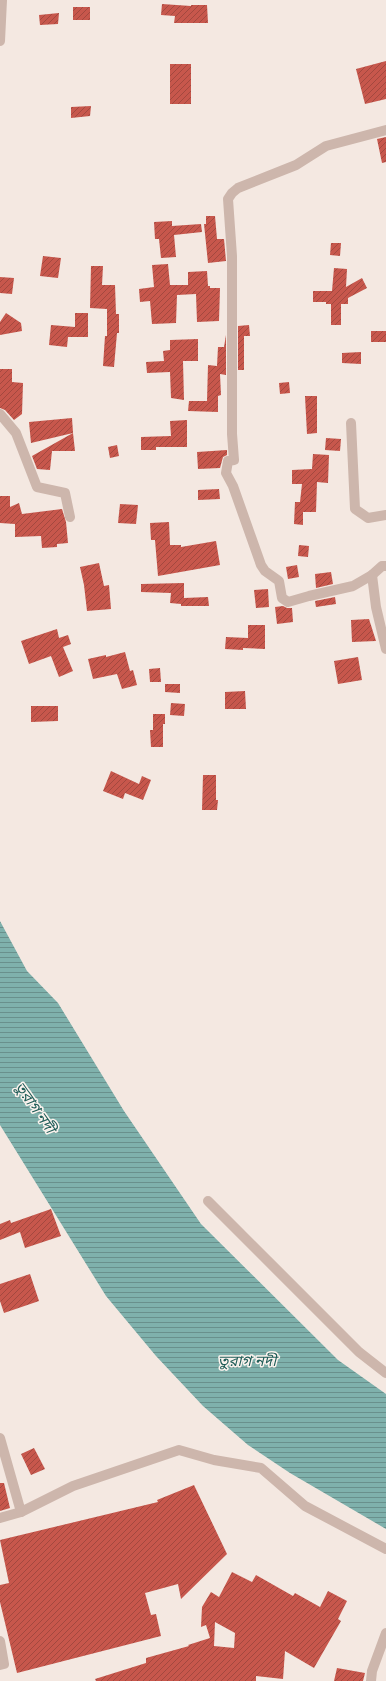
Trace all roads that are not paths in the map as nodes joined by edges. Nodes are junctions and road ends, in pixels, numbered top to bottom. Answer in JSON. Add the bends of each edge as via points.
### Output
{"nodes":[{"id":1,"x":2,"y":0,"type":"edge"},
{"id":2,"x":0,"y":41,"type":"edge"},
{"id":3,"x":386,"y":130,"type":"edge"},
{"id":4,"x":0,"y":414,"type":"edge"},
{"id":5,"x":351,"y":423,"type":"dead end"},
{"id":6,"x":386,"y":515,"type":"edge"},
{"id":7,"x":70,"y":517,"type":"dead end"},
{"id":8,"x":386,"y":566,"type":"edge"},
{"id":9,"x":372,"y":575,"type":"junction"},
{"id":10,"x":386,"y":649,"type":"edge"},
{"id":11,"x":208,"y":1201,"type":"dead end"},
{"id":12,"x":386,"y":1373,"type":"edge"},
{"id":13,"x":0,"y":1438,"type":"edge"},
{"id":14,"x":21,"y":1512,"type":"junction"},
{"id":15,"x":0,"y":1518,"type":"edge"},
{"id":16,"x":386,"y":1549,"type":"edge"},
{"id":17,"x":386,"y":1633,"type":"edge"},
{"id":18,"x":0,"y":1641,"type":"edge"},
{"id":19,"x":0,"y":1664,"type":"edge"},
{"id":20,"x":371,"y":1681,"type":"edge"}],
"edges":[{"from":1,"to":2,"type":"street"},
{"from":3,"to":9,"type":"street","via":[[326,146],[296,165],[238,188],[228,199],[232,256],[234,460],[228,461],[226,473],[258,558],[265,571],[279,581],[282,598],[288,602],[353,586]]},
{"from":4,"to":7,"type":"street","via":[[16,433],[37,487],[65,493]]},
{"from":5,"to":6,"type":"street","via":[[355,509],[368,518]]},
{"from":8,"to":9,"type":"street","via":[[382,566]]},
{"from":9,"to":10,"type":"street","via":[[376,607]]},
{"from":11,"to":12,"type":"street","via":[[359,1352]]},
{"from":13,"to":14,"type":"street"},
{"from":14,"to":15,"type":"street"},
{"from":14,"to":16,"type":"street","via":[[73,1486],[179,1450],[214,1460],[261,1468],[305,1506]]},
{"from":17,"to":20,"type":"street","via":[[372,1671]]},
{"from":18,"to":19,"type":"street","via":[[4,1664]]}]}
